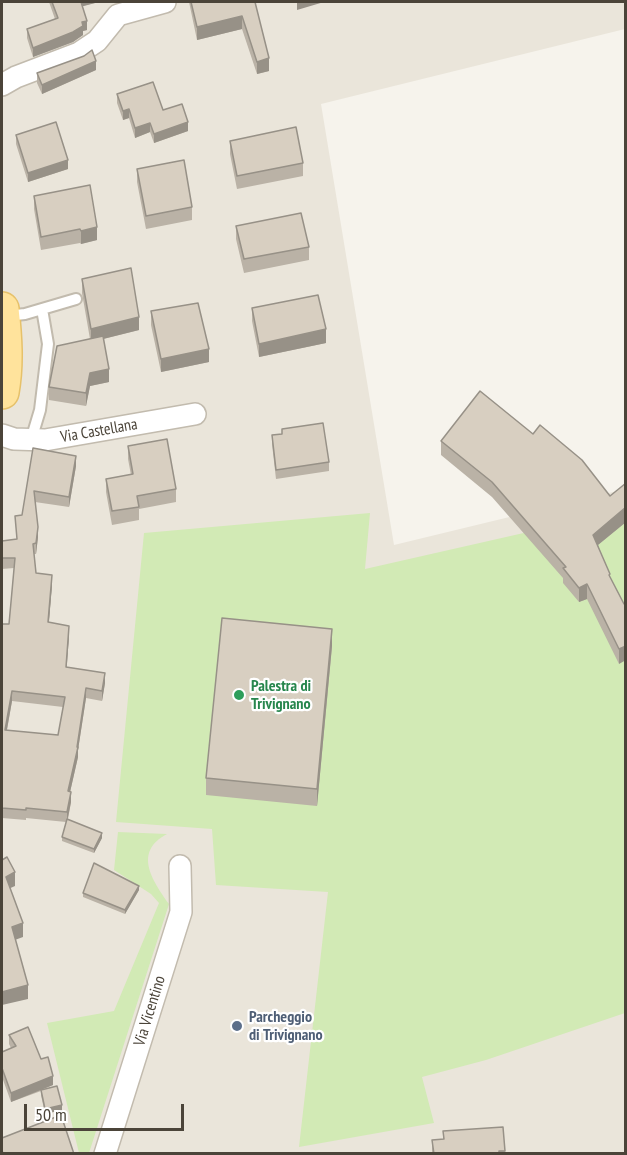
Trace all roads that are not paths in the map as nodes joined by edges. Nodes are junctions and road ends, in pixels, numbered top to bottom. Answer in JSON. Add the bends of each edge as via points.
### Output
{"nodes":[{"id":1,"x":165,"y":2,"type":"edge"},
{"id":2,"x":2,"y":85,"type":"edge"},
{"id":3,"x":76,"y":299,"type":"dead end"},
{"id":4,"x":42,"y":309,"type":"junction"},
{"id":5,"x":3,"y":325,"type":"edge"},
{"id":6,"x":2,"y":392,"type":"edge"},
{"id":7,"x":195,"y":414,"type":"dead end"},
{"id":8,"x":2,"y":435,"type":"edge"},
{"id":9,"x":31,"y":440,"type":"junction"},
{"id":10,"x":180,"y":866,"type":"dead end"},
{"id":11,"x":105,"y":1154,"type":"edge"}],
"edges":[{"from":1,"to":2,"type":"street","via":[[118,15],[97,41],[80,53]]},
{"from":3,"to":4,"type":"lane"},
{"from":4,"to":5,"type":"lane"},
{"from":4,"to":9,"type":"lane","via":[[48,344],[40,410]]},
{"from":5,"to":6,"type":"main road"},
{"from":7,"to":9,"type":"street","name":"Via Castellana"},
{"from":8,"to":9,"type":"street","name":"Via Castellana"},
{"from":10,"to":11,"type":"street","name":"Via Vicentino","via":[[181,912]]}]}
